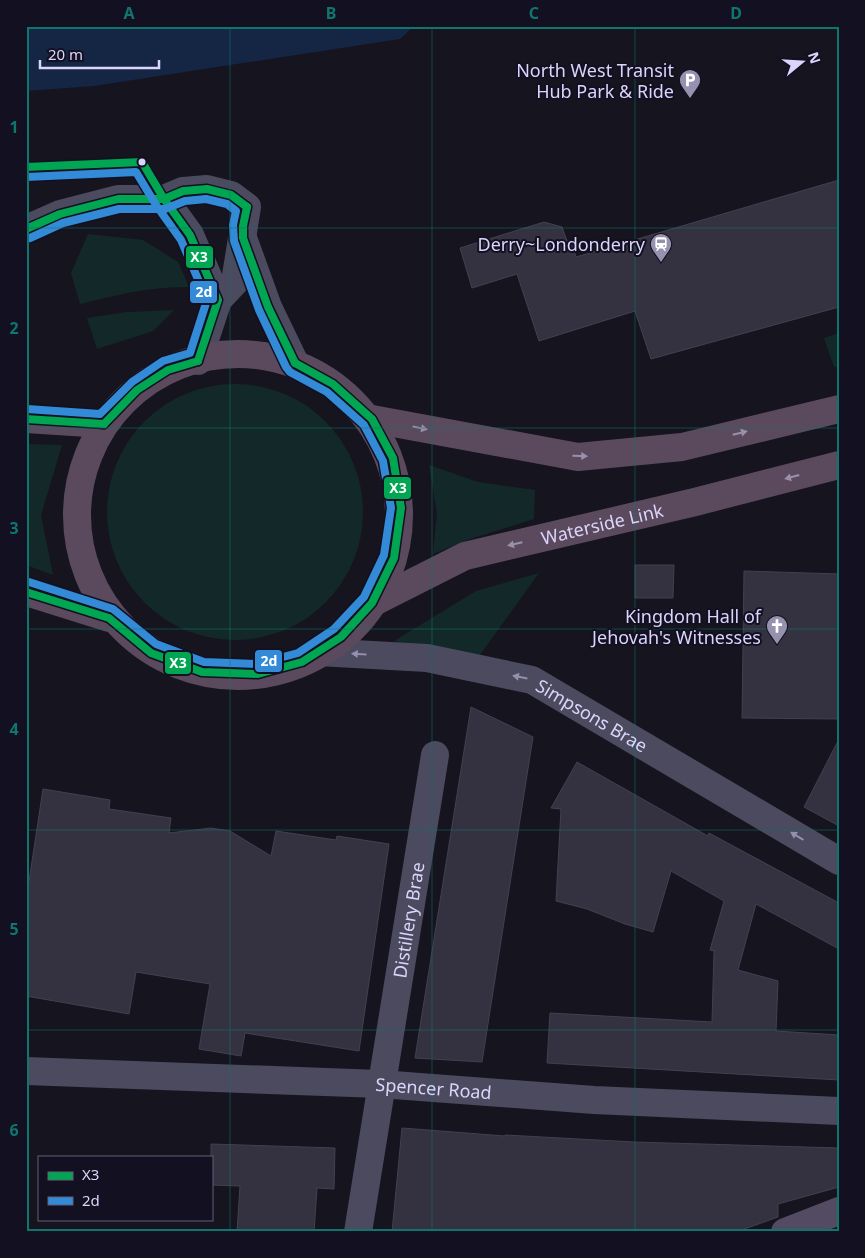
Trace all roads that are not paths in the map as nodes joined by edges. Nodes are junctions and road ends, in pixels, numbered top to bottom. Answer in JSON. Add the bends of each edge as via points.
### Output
{"nodes":[{"id":1,"x":164,"y":199,"type":"junction"},
{"id":2,"x":26,"y":229,"type":"edge"},
{"id":3,"x":243,"y":238,"type":"junction"},
{"id":4,"x":218,"y":300,"type":"junction"},
{"id":5,"x":198,"y":361,"type":"junction"},
{"id":6,"x":295,"y":363,"type":"junction"},
{"id":7,"x":839,"y":409,"type":"edge"},
{"id":8,"x":26,"y":419,"type":"edge"},
{"id":9,"x":372,"y":419,"type":"junction"},
{"id":10,"x":104,"y":424,"type":"junction"},
{"id":11,"x":839,"y":465,"type":"edge"},
{"id":12,"x":26,"y":592,"type":"edge"},
{"id":13,"x":372,"y":603,"type":"junction"},
{"id":14,"x":109,"y":618,"type":"junction"},
{"id":15,"x":318,"y":652,"type":"junction"},
{"id":16,"x":435,"y":755,"type":"dead end"},
{"id":17,"x":839,"y":861,"type":"edge"},
{"id":18,"x":26,"y":1071,"type":"edge"},
{"id":19,"x":380,"y":1084,"type":"junction"},
{"id":20,"x":839,"y":1111,"type":"edge"},
{"id":21,"x":839,"y":1211,"type":"edge"},
{"id":22,"x":358,"y":1232,"type":"edge"},
{"id":23,"x":785,"y":1232,"type":"edge"}],
"edges":[{"from":1,"to":2,"type":"street","via":[[118,199],[60,214]]},
{"from":1,"to":3,"type":"street","via":[[183,191],[207,189],[231,195],[248,207]]},
{"from":1,"to":4,"type":"street","via":[[190,235]]},
{"from":3,"to":4,"type":"street","via":[[234,282]]},
{"from":3,"to":6,"type":"street","via":[[268,307]]},
{"from":4,"to":5,"type":"street"},
{"from":5,"to":6,"type":"highway","via":[[247,353]]},
{"from":5,"to":10,"type":"highway","via":[[168,370],[137,390]]},
{"from":6,"to":9,"type":"highway","via":[[333,384]]},
{"from":9,"to":7,"type":"highway","one_way":true,"via":[[578,457],[682,447]]},
{"from":8,"to":10,"type":"highway"},
{"from":9,"to":13,"type":"highway","via":[[393,458],[401,508],[394,558]]},
{"from":10,"to":14,"type":"highway","via":[[78,485],[75,528],[84,572]]},
{"from":11,"to":13,"type":"highway","name":"Waterside Link","one_way":true,"via":[[465,556]]},
{"from":12,"to":14,"type":"highway"},
{"from":13,"to":15,"type":"highway","via":[[341,637]]},
{"from":14,"to":15,"type":"highway","via":[[151,653],[202,672],[258,674],[302,662]]},
{"from":17,"to":15,"type":"street","name":"Simpsons Brae","one_way":true,"via":[[532,680],[427,658]]},
{"from":16,"to":19,"type":"street","name":"Distillery Brae"},
{"from":18,"to":19,"type":"street","name":"Spencer Road"},
{"from":19,"to":20,"type":"street","name":"Spencer Road","via":[[594,1100]]},
{"from":19,"to":22,"type":"street","name":"Distillery Brae"},
{"from":21,"to":23,"type":"main road"}]}
